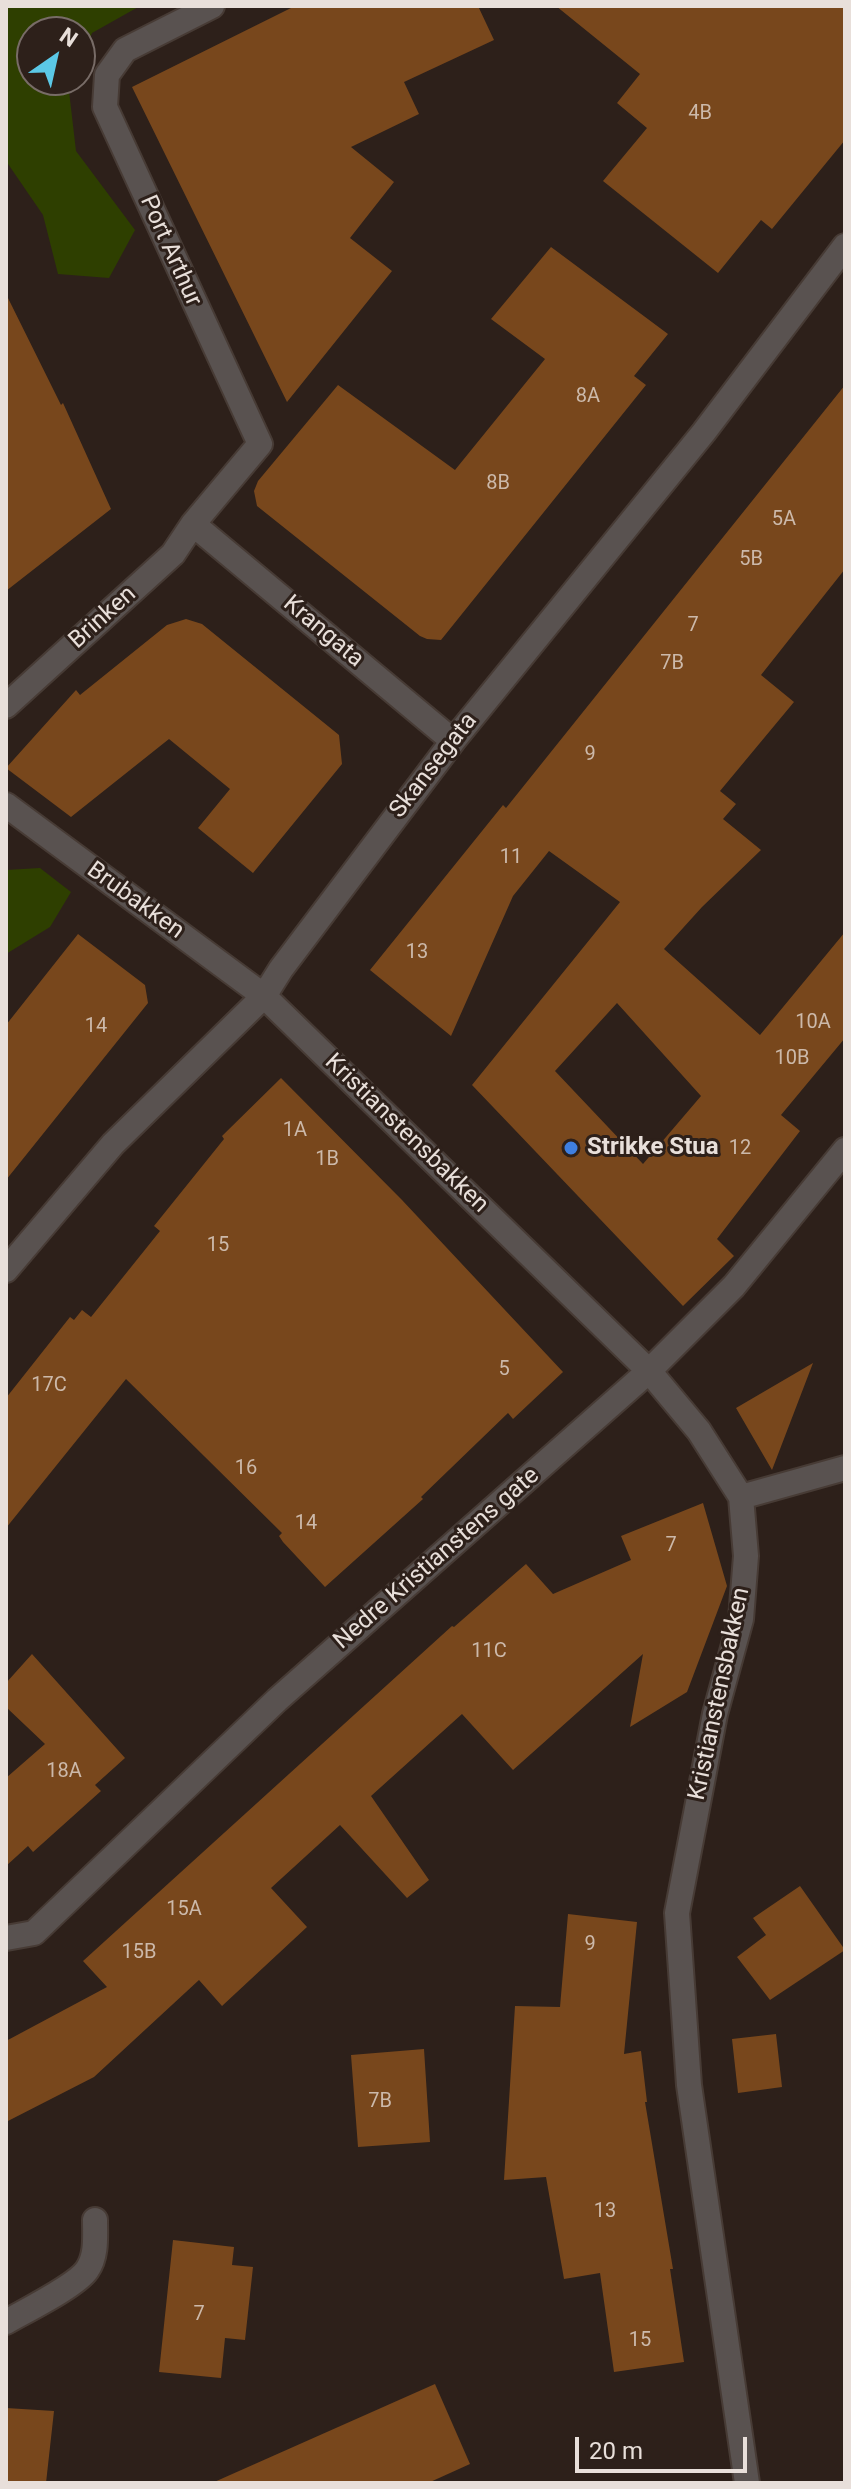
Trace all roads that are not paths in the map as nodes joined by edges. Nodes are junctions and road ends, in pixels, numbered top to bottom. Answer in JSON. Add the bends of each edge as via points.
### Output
{"nodes":[{"id":1,"x":212,"y":6,"type":"edge"},
{"id":2,"x":845,"y":246,"type":"edge"},
{"id":3,"x":193,"y":524,"type":"junction"},
{"id":4,"x":6,"y":706,"type":"edge"},
{"id":5,"x":453,"y":741,"type":"junction"},
{"id":6,"x":6,"y":805,"type":"edge"},
{"id":7,"x":264,"y":996,"type":"junction"},
{"id":8,"x":845,"y":1150,"type":"edge"},
{"id":9,"x":6,"y":1270,"type":"edge"},
{"id":10,"x":649,"y":1371,"type":"junction"},
{"id":11,"x":845,"y":1468,"type":"edge"},
{"id":12,"x":741,"y":1497,"type":"junction"},
{"id":13,"x":6,"y":1938,"type":"edge"},
{"id":14,"x":95,"y":2220,"type":"dead end"},
{"id":15,"x":6,"y":2322,"type":"edge"},
{"id":16,"x":747,"y":2483,"type":"edge"}],
"edges":[{"from":1,"to":3,"type":"street","name":"Port Arthur","via":[[125,50],[107,75],[105,107],[260,444]]},
{"from":2,"to":5,"type":"street","name":"Skansegata","via":[[704,432]]},
{"from":3,"to":4,"type":"street","name":"Brinken","via":[[173,554]]},
{"from":3,"to":5,"type":"street","name":"Krangata"},
{"from":5,"to":7,"type":"street","name":"Skansegata"},
{"from":6,"to":7,"type":"street","name":"Brubakken"},
{"from":7,"to":9,"type":"street","name":"Skansegata","via":[[113,1144]]},
{"from":7,"to":10,"type":"street","name":"Kristianstensbakken"},
{"from":8,"to":10,"type":"street","name":"Nedre Kristianstens gate","via":[[734,1286]]},
{"from":10,"to":12,"type":"street","name":"Kristianstensbakken","via":[[699,1431]]},
{"from":10,"to":13,"type":"street","name":"Nedre Kristianstens gate","via":[[277,1700],[34,1933]]},
{"from":11,"to":12,"type":"street"},
{"from":12,"to":16,"type":"street","name":"Kristianstensbakken","via":[[746,1556],[741,1619],[715,1714],[677,1913],[689,2085]]},
{"from":14,"to":15,"type":"street","via":[[94,2253],[87,2270]]}]}
